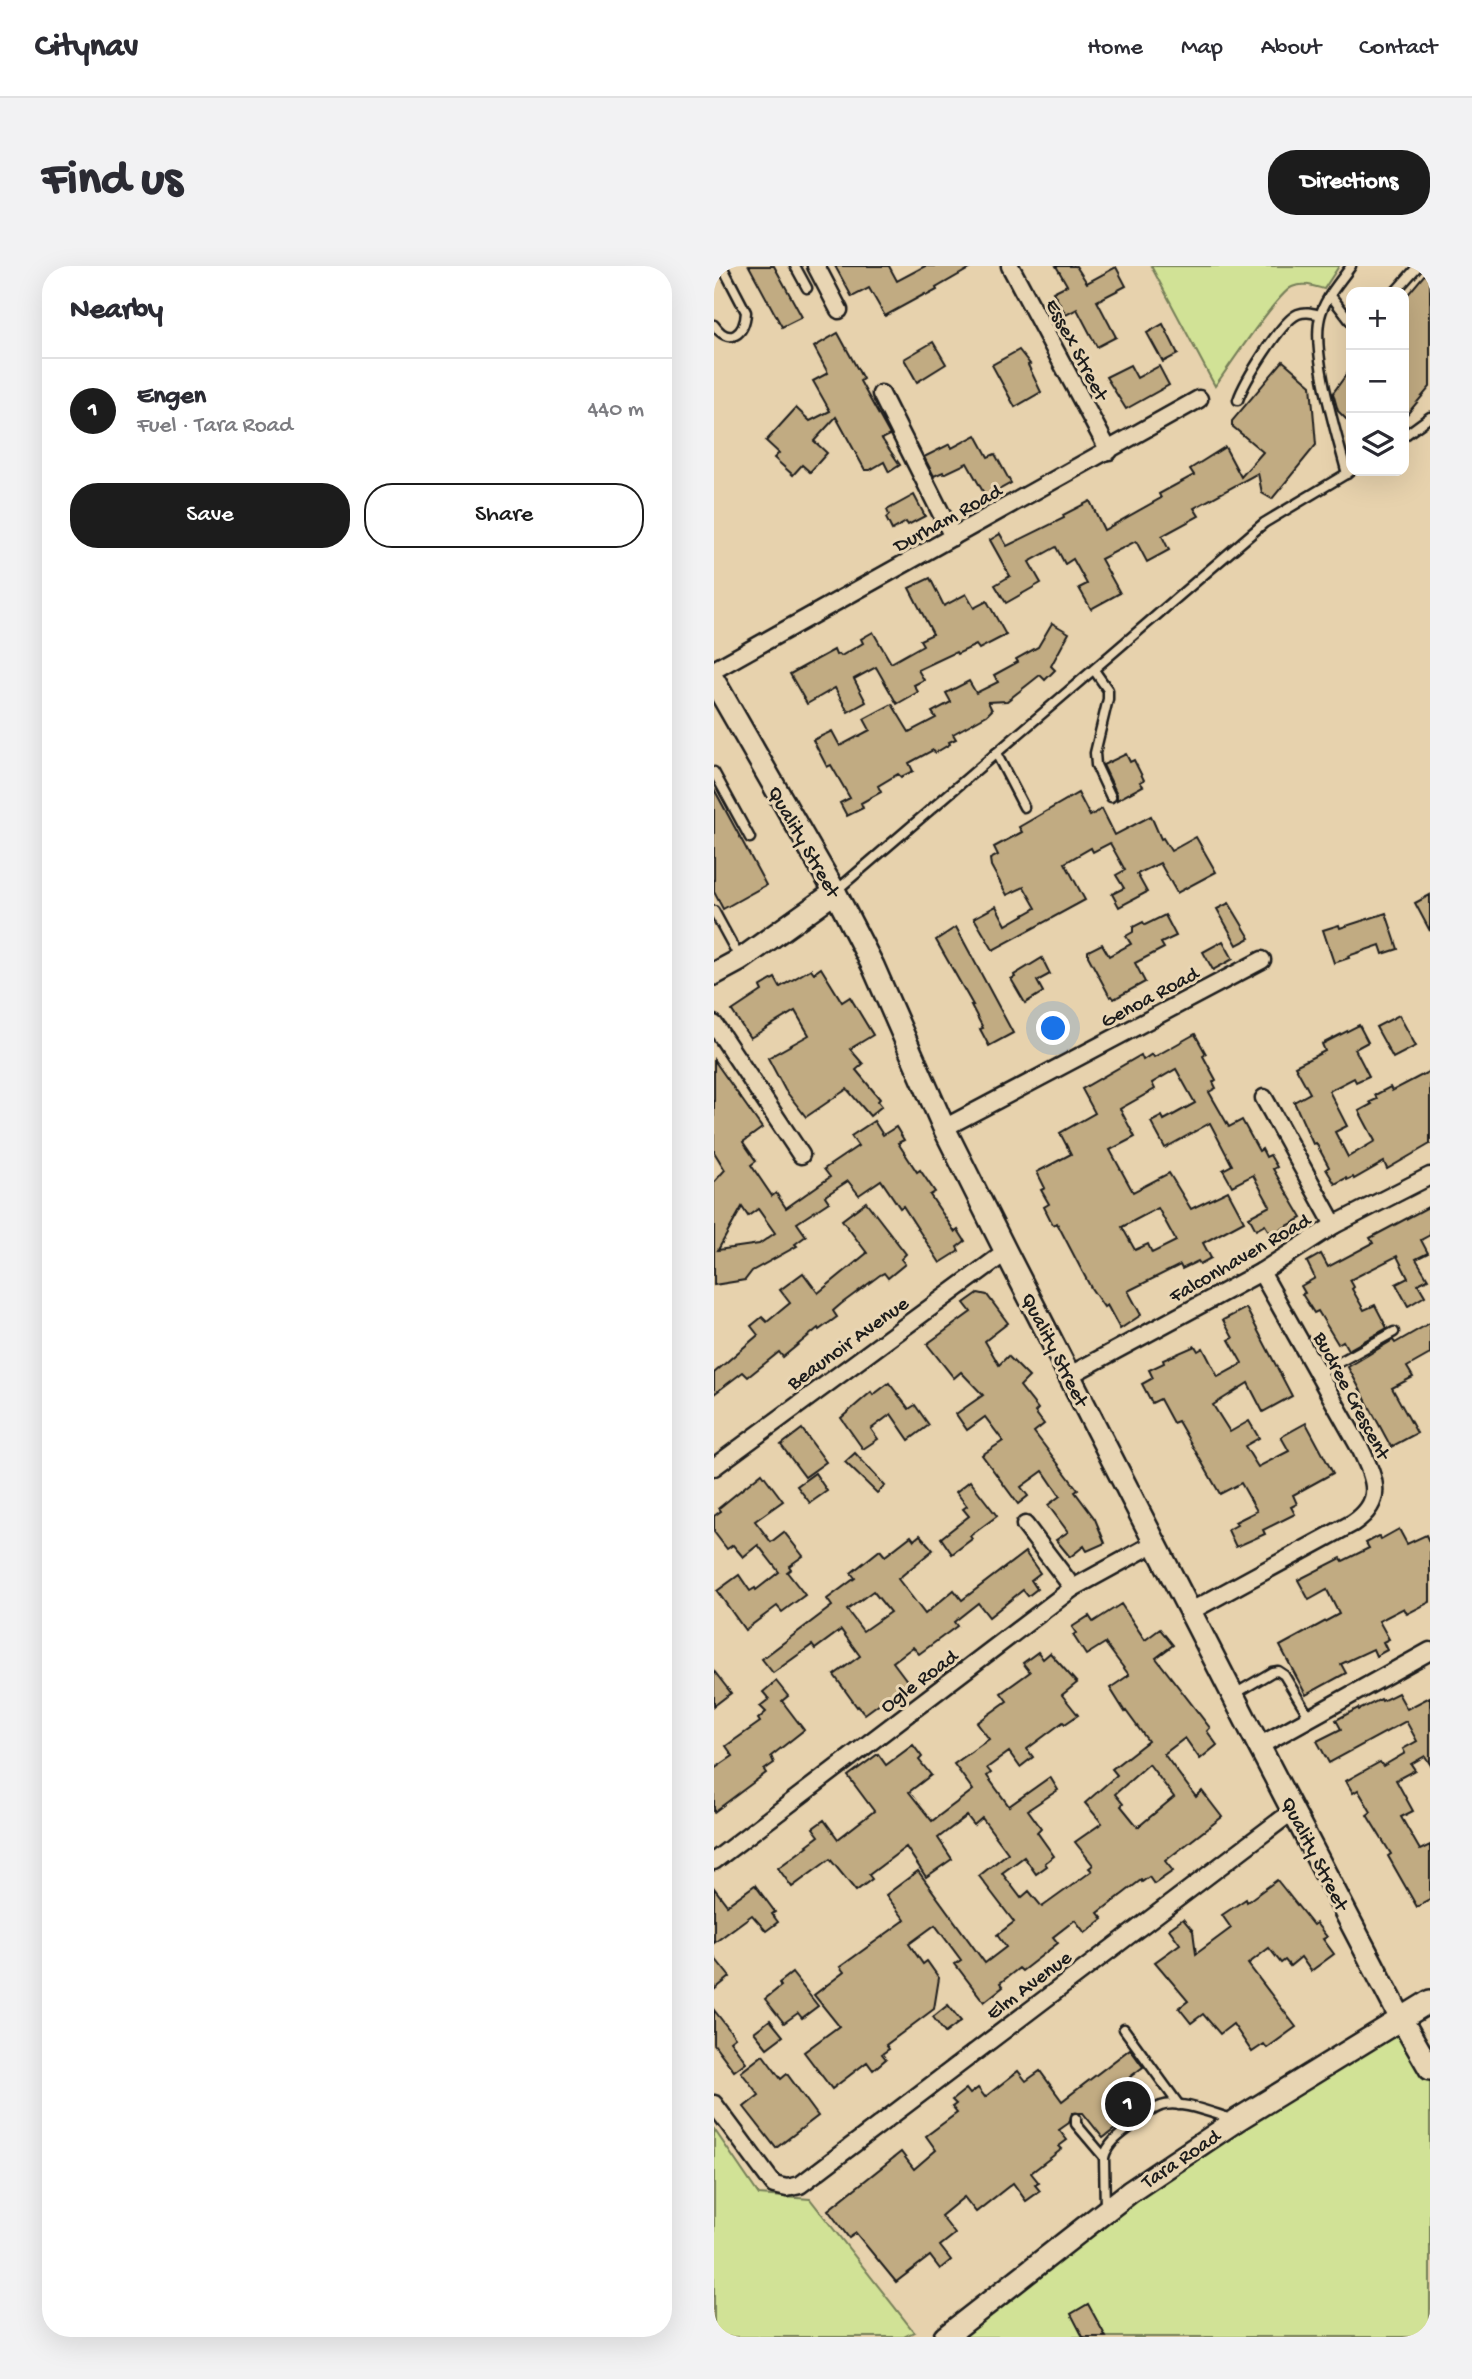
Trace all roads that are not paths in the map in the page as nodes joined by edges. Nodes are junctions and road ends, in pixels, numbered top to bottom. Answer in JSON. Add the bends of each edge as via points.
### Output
{"nodes":[{"id":1,"x":722,"y":266,"type":"edge"},
{"id":2,"x":815,"y":266,"type":"edge"},
{"id":3,"x":1010,"y":266,"type":"edge"},
{"id":4,"x":1351,"y":266,"type":"edge"},
{"id":5,"x":1418,"y":266,"type":"edge"},
{"id":6,"x":796,"y":269,"type":"edge"},
{"id":7,"x":1399,"y":287,"type":"edge"},
{"id":8,"x":807,"y":288,"type":"dead end"},
{"id":9,"x":1331,"y":296,"type":"junction"},
{"id":10,"x":839,"y":310,"type":"dead end"},
{"id":11,"x":1320,"y":315,"type":"junction"},
{"id":12,"x":1346,"y":316,"type":"edge"},
{"id":13,"x":714,"y":325,"type":"edge"},
{"id":14,"x":881,"y":394,"type":"dead end"},
{"id":15,"x":1199,"y":399,"type":"dead end"},
{"id":16,"x":1238,"y":400,"type":"dead end"},
{"id":17,"x":1430,"y":417,"type":"edge"},
{"id":18,"x":1409,"y":432,"type":"edge"},
{"id":19,"x":1109,"y":451,"type":"junction"},
{"id":20,"x":1346,"y":461,"type":"edge"},
{"id":21,"x":1346,"y":474,"type":"edge"},
{"id":22,"x":953,"y":537,"type":"junction"},
{"id":23,"x":714,"y":670,"type":"edge"},
{"id":24,"x":1094,"y":670,"type":"junction"},
{"id":25,"x":714,"y":681,"type":"edge"},
{"id":26,"x":996,"y":753,"type":"junction"},
{"id":27,"x":714,"y":772,"type":"edge"},
{"id":28,"x":1111,"y":797,"type":"dead end"},
{"id":29,"x":1024,"y":807,"type":"dead end"},
{"id":30,"x":750,"y":838,"type":"dead end"},
{"id":31,"x":835,"y":892,"type":"junction"},
{"id":32,"x":714,"y":911,"type":"edge"},
{"id":33,"x":740,"y":960,"type":"junction"},
{"id":34,"x":1262,"y":960,"type":"dead end"},
{"id":35,"x":714,"y":974,"type":"edge"},
{"id":36,"x":714,"y":1024,"type":"edge"},
{"id":37,"x":1264,"y":1098,"type":"dead end"},
{"id":38,"x":944,"y":1128,"type":"junction"},
{"id":39,"x":801,"y":1155,"type":"dead end"},
{"id":40,"x":1430,"y":1176,"type":"edge"},
{"id":41,"x":1334,"y":1225,"type":"junction"},
{"id":42,"x":1006,"y":1252,"type":"junction"},
{"id":43,"x":1261,"y":1272,"type":"junction"},
{"id":44,"x":1394,"y":1332,"type":"dead end"},
{"id":45,"x":1318,"y":1374,"type":"junction"},
{"id":46,"x":1070,"y":1375,"type":"junction"},
{"id":47,"x":714,"y":1467,"type":"edge"},
{"id":48,"x":1025,"y":1525,"type":"dead end"},
{"id":49,"x":1155,"y":1543,"type":"junction"},
{"id":50,"x":1073,"y":1588,"type":"junction"},
{"id":51,"x":1191,"y":1611,"type":"junction"},
{"id":52,"x":1430,"y":1651,"type":"edge"},
{"id":53,"x":1233,"y":1695,"type":"junction"},
{"id":54,"x":1310,"y":1718,"type":"junction"},
{"id":55,"x":1259,"y":1746,"type":"junction"},
{"id":56,"x":1294,"y":1810,"type":"junction"},
{"id":57,"x":714,"y":1861,"type":"edge"},
{"id":58,"x":1430,"y":2001,"type":"edge"},
{"id":59,"x":1401,"y":2017,"type":"junction"},
{"id":60,"x":1124,"y":2029,"type":"dead end"},
{"id":61,"x":1430,"y":2069,"type":"edge"},
{"id":62,"x":714,"y":2104,"type":"edge"},
{"id":63,"x":1179,"y":2105,"type":"junction"},
{"id":64,"x":1076,"y":2118,"type":"dead end"},
{"id":65,"x":1237,"y":2120,"type":"junction"},
{"id":66,"x":1104,"y":2157,"type":"junction"},
{"id":67,"x":1105,"y":2212,"type":"junction"},
{"id":68,"x":945,"y":2337,"type":"edge"}],
"edges":[{"from":1,"to":13,"type":"lane","via":[[746,320],[740,331],[728,337]]},
{"from":2,"to":6,"type":"lane"},
{"from":2,"to":10,"type":"street"},
{"from":3,"to":19,"type":"street","name":"Essex Street"},
{"from":4,"to":9,"type":"lane"},
{"from":5,"to":7,"type":"lane"},
{"from":6,"to":8,"type":"lane"},
{"from":9,"to":11,"type":"lane"},
{"from":9,"to":12,"type":"lane"},
{"from":11,"to":16,"type":"lane","via":[[1307,312],[1292,318]]},
{"from":11,"to":20,"type":"lane","via":[[1320,361]]},
{"from":14,"to":22,"type":"street"},
{"from":15,"to":19,"type":"street","name":"Durham Road"},
{"from":17,"to":18,"type":"lane"},
{"from":19,"to":22,"type":"street","name":"Durham Road"},
{"from":21,"to":24,"type":"lane","via":[[1264,523]]},
{"from":22,"to":23,"type":"street","name":"Durham Road"},
{"from":24,"to":26,"type":"lane"},
{"from":24,"to":28,"type":"lane","via":[[1108,691],[1095,753]]},
{"from":25,"to":31,"type":"street","name":"Quality Street"},
{"from":26,"to":29,"type":"lane"},
{"from":26,"to":31,"type":"lane"},
{"from":27,"to":30,"type":"lane"},
{"from":31,"to":33,"type":"street"},
{"from":31,"to":38,"type":"street","name":"Quality Street"},
{"from":32,"to":33,"type":"lane"},
{"from":33,"to":35,"type":"street"},
{"from":34,"to":38,"type":"street","name":"Genoa Road"},
{"from":36,"to":39,"type":"street"},
{"from":37,"to":41,"type":"street"},
{"from":38,"to":42,"type":"street","name":"Quality Street"},
{"from":40,"to":41,"type":"street","name":"Falconhaven Road"},
{"from":41,"to":43,"type":"street","name":"Falconhaven Road"},
{"from":42,"to":46,"type":"street","name":"Quality Street"},
{"from":42,"to":47,"type":"street","name":"Beaunoir Avenue"},
{"from":43,"to":45,"type":"street","name":"Budree Crescent"},
{"from":43,"to":46,"type":"street","name":"Falconhaven Road"},
{"from":44,"to":45,"type":"lane"},
{"from":45,"to":51,"type":"street","name":"Budree Crescent","via":[[1372,1472],[1375,1494],[1371,1506],[1353,1523]]},
{"from":46,"to":49,"type":"street","name":"Quality Street"},
{"from":48,"to":50,"type":"street"},
{"from":49,"to":50,"type":"street","name":"Ogle Road"},
{"from":49,"to":51,"type":"street","name":"Quality Street"},
{"from":50,"to":57,"type":"street","name":"Ogle Road"},
{"from":51,"to":53,"type":"street","name":"Quality Street"},
{"from":52,"to":54,"type":"street"},
{"from":53,"to":54,"type":"lane","via":[[1278,1671]]},
{"from":53,"to":55,"type":"street","name":"Quality Street"},
{"from":54,"to":55,"type":"street"},
{"from":55,"to":56,"type":"street","name":"Quality Street"},
{"from":56,"to":59,"type":"street","name":"Quality Street"},
{"from":56,"to":62,"type":"street","name":"Elm Avenue","via":[[800,2185],[774,2185]]},
{"from":58,"to":59,"type":"street","name":"Tara Road"},
{"from":59,"to":61,"type":"street","name":"Quality Street"},
{"from":59,"to":65,"type":"street","name":"Tara Road"},
{"from":60,"to":63,"type":"lane"},
{"from":63,"to":65,"type":"lane"},
{"from":63,"to":66,"type":"lane","via":[[1161,2106],[1145,2115],[1116,2137]]},
{"from":64,"to":66,"type":"lane"},
{"from":65,"to":67,"type":"street","name":"Tara Road"},
{"from":66,"to":67,"type":"lane"},
{"from":67,"to":68,"type":"street","name":"Tara Road"}]}
